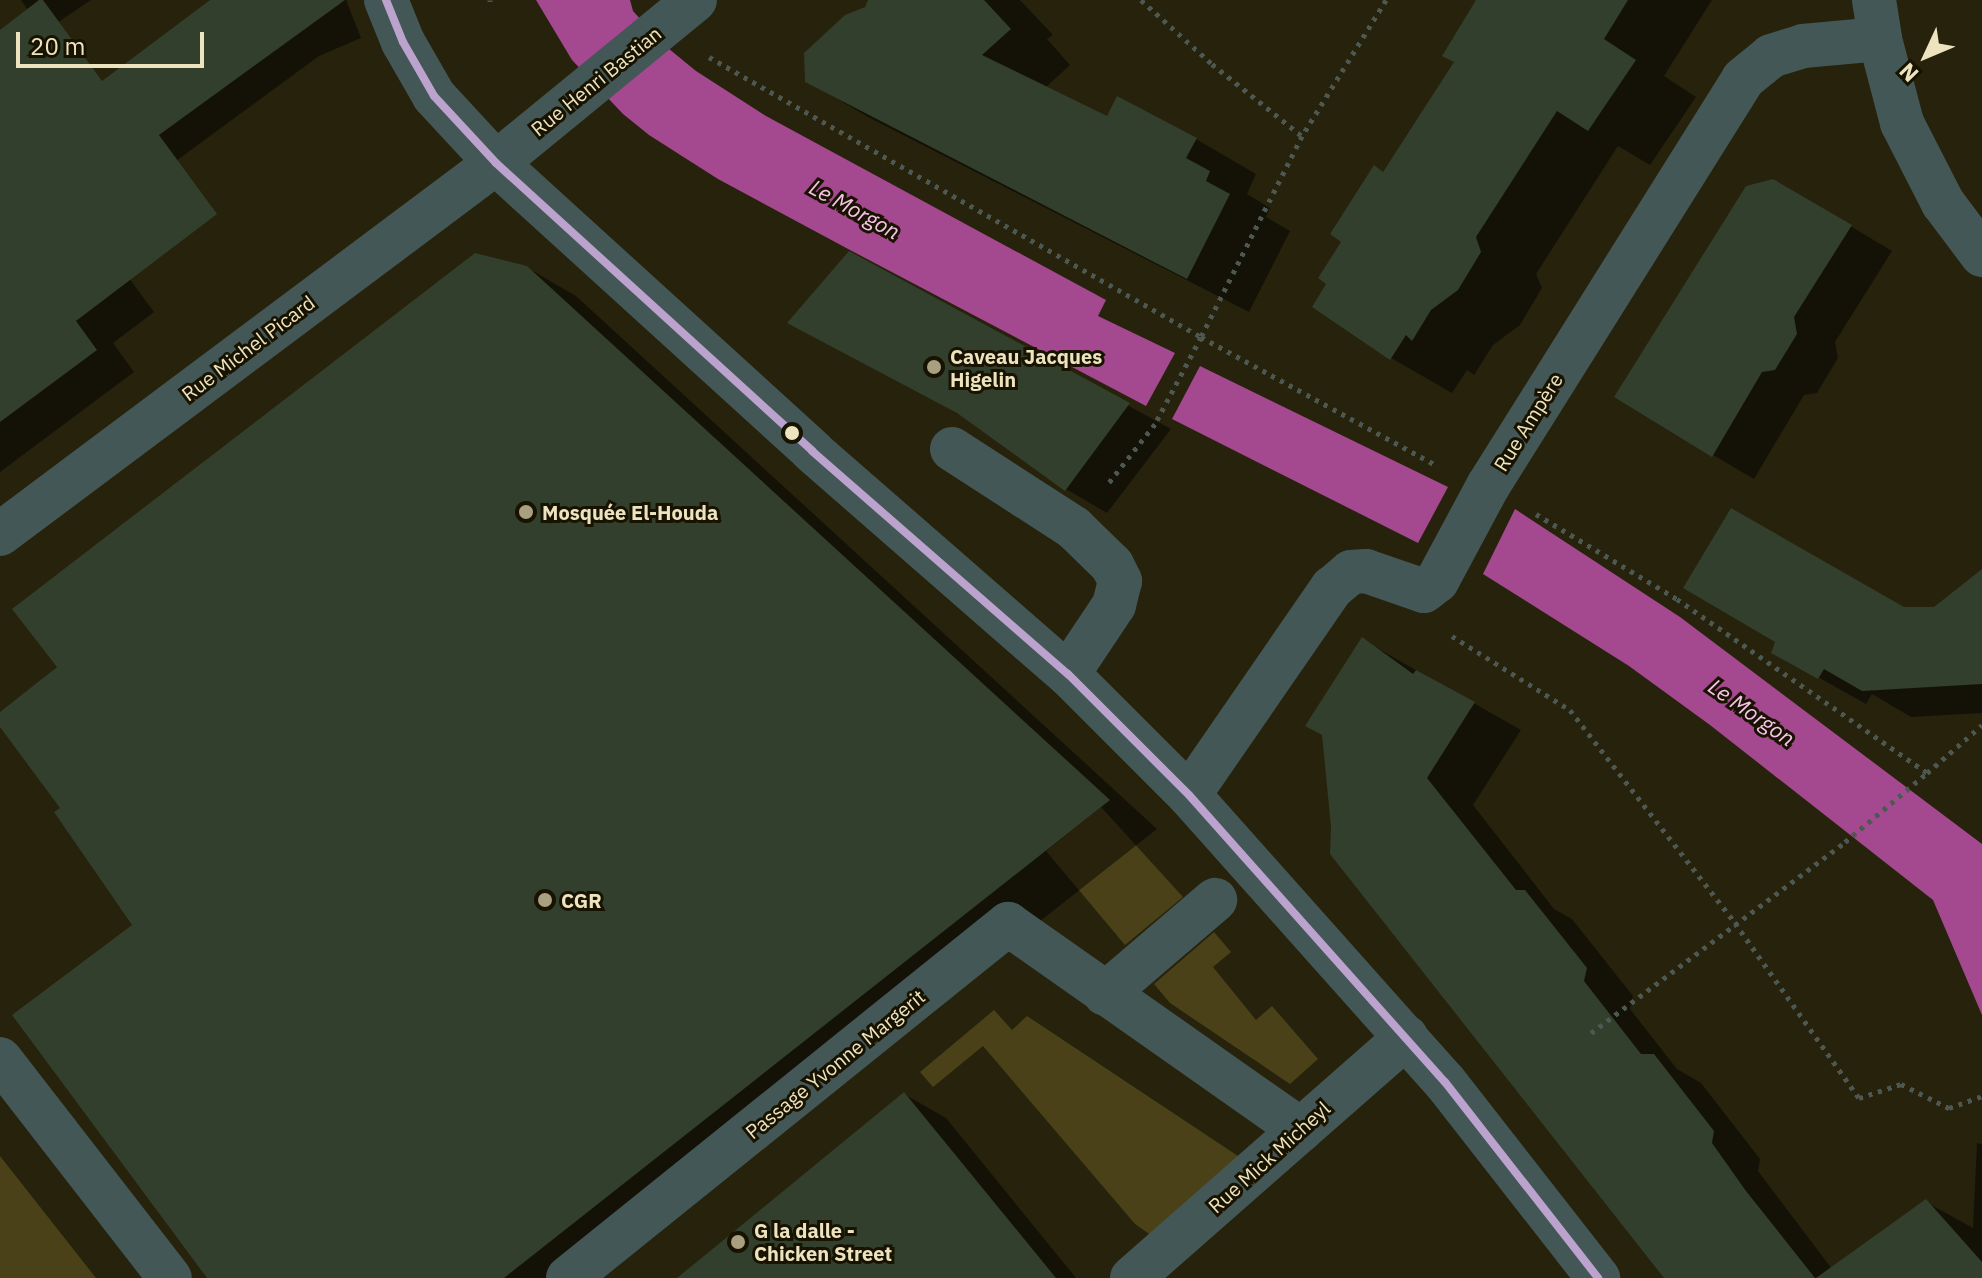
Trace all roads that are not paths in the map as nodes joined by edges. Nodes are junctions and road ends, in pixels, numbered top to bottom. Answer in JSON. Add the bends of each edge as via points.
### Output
{"nodes":[{"id":1,"x":386,"y":0,"type":"edge"},
{"id":2,"x":695,"y":0,"type":"edge"},
{"id":3,"x":1877,"y":19,"type":"edge"},
{"id":4,"x":496,"y":163,"type":"junction"},
{"id":5,"x":1982,"y":255,"type":"edge"},
{"id":6,"x":952,"y":449,"type":"dead end"},
{"id":7,"x":0,"y":534,"type":"edge"},
{"id":8,"x":1068,"y":674,"type":"junction"},
{"id":9,"x":1189,"y":795,"type":"junction"},
{"id":10,"x":1215,"y":900,"type":"dead end"},
{"id":11,"x":1105,"y":994,"type":"junction"},
{"id":12,"x":1406,"y":1037,"type":"junction"},
{"id":13,"x":0,"y":1059,"type":"edge"},
{"id":14,"x":1301,"y":1130,"type":"junction"},
{"id":15,"x":170,"y":1278,"type":"edge"},
{"id":16,"x":568,"y":1278,"type":"edge"},
{"id":17,"x":1132,"y":1278,"type":"edge"},
{"id":18,"x":1598,"y":1278,"type":"edge"}],
"edges":[{"from":1,"to":4,"type":"street","via":[[434,96]]},
{"from":2,"to":4,"type":"street","name":"Rue Henri Bastian"},
{"from":3,"to":5,"type":"street","name":"Rue Ampère","via":[[1902,123],[1943,203]]},
{"from":3,"to":9,"type":"street","name":"Rue Ampère","via":[[1771,56],[1743,79],[1488,486],[1437,581],[1424,591],[1366,571],[1351,572],[1332,588]]},
{"from":4,"to":7,"type":"street","name":"Rue Michel Picard"},
{"from":4,"to":8,"type":"street","via":[[812,451]]},
{"from":6,"to":8,"type":"street","via":[[1074,528],[1112,565],[1120,581],[1114,605]]},
{"from":8,"to":9,"type":"street"},
{"from":9,"to":12,"type":"street"},
{"from":10,"to":11,"type":"street"},
{"from":11,"to":14,"type":"street","name":"Passage Yvonne Margerit"},
{"from":11,"to":16,"type":"street","name":"Passage Yvonne Margerit","via":[[1008,924]]},
{"from":12,"to":14,"type":"street","name":"Rue Mick Micheyl"},
{"from":12,"to":18,"type":"street"},
{"from":13,"to":15,"type":"street"},
{"from":14,"to":17,"type":"street","name":"Rue Mick Micheyl"}]}
